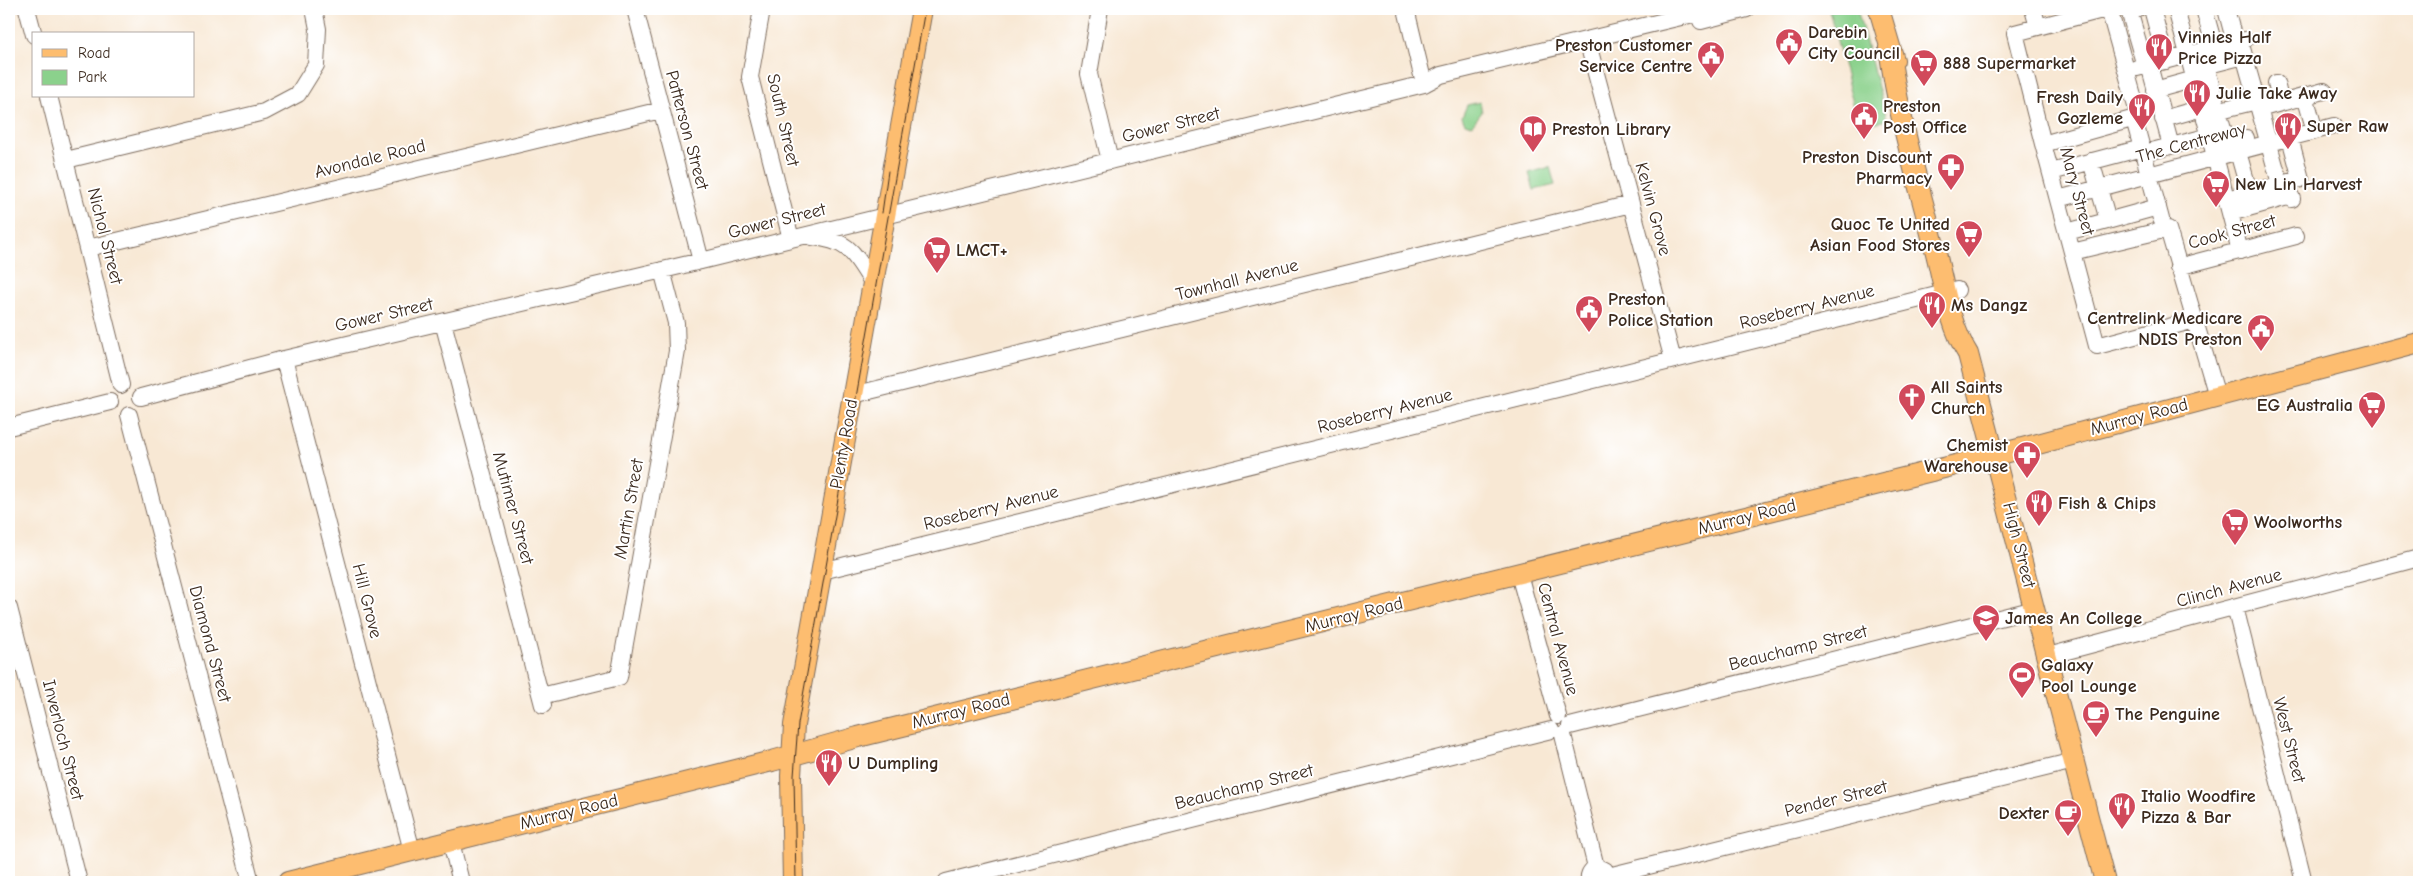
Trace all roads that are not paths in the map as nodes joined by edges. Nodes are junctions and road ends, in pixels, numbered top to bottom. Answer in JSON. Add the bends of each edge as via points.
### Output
{"nodes":[{"id":1,"x":27,"y":9,"type":"edge"},
{"id":2,"x":314,"y":9,"type":"edge"},
{"id":3,"x":635,"y":9,"type":"edge"},
{"id":4,"x":762,"y":9,"type":"edge"},
{"id":5,"x":922,"y":9,"type":"edge"},
{"id":6,"x":1100,"y":9,"type":"edge"},
{"id":7,"x":1406,"y":9,"type":"edge"},
{"id":8,"x":1714,"y":9,"type":"edge"},
{"id":9,"x":1746,"y":9,"type":"edge"},
{"id":10,"x":1879,"y":9,"type":"edge"},
{"id":11,"x":2033,"y":9,"type":"edge"},
{"id":12,"x":2107,"y":9,"type":"edge"},
{"id":13,"x":2137,"y":9,"type":"edge"},
{"id":14,"x":2152,"y":9,"type":"edge"},
{"id":15,"x":2176,"y":9,"type":"edge"},
{"id":16,"x":2204,"y":9,"type":"edge"},
{"id":17,"x":2226,"y":9,"type":"edge"},
{"id":18,"x":2038,"y":27,"type":"junction"},
{"id":19,"x":33,"y":32,"type":"edge"},
{"id":20,"x":1588,"y":44,"type":"junction"},
{"id":21,"x":2241,"y":45,"type":"junction"},
{"id":22,"x":2214,"y":48,"type":"junction"},
{"id":23,"x":2166,"y":61,"type":"junction"},
{"id":24,"x":2144,"y":66,"type":"junction"},
{"id":25,"x":2195,"y":67,"type":"junction"},
{"id":26,"x":2251,"y":82,"type":"junction"},
{"id":27,"x":1424,"y":84,"type":"junction"},
{"id":28,"x":2155,"y":90,"type":"junction"},
{"id":29,"x":2324,"y":91,"type":"dead end"},
{"id":30,"x":2305,"y":96,"type":"junction"},
{"id":31,"x":50,"y":98,"type":"edge"},
{"id":32,"x":2281,"y":103,"type":"junction"},
{"id":33,"x":2258,"y":105,"type":"junction"},
{"id":34,"x":661,"y":110,"type":"junction"},
{"id":35,"x":2208,"y":111,"type":"junction"},
{"id":36,"x":2134,"y":119,"type":"junction"},
{"id":37,"x":2163,"y":119,"type":"junction"},
{"id":38,"x":2313,"y":126,"type":"junction"},
{"id":39,"x":2334,"y":126,"type":"dead end"},
{"id":40,"x":2267,"y":138,"type":"junction"},
{"id":41,"x":2290,"y":138,"type":"junction"},
{"id":42,"x":2043,"y":144,"type":"junction"},
{"id":43,"x":2171,"y":146,"type":"junction"},
{"id":44,"x":2221,"y":147,"type":"junction"},
{"id":45,"x":2143,"y":151,"type":"junction"},
{"id":46,"x":66,"y":160,"type":"junction"},
{"id":47,"x":1110,"y":161,"type":"junction"},
{"id":48,"x":2091,"y":162,"type":"junction"},
{"id":49,"x":2072,"y":166,"type":"junction"},
{"id":50,"x":2051,"y":172,"type":"junction"},
{"id":51,"x":2150,"y":175,"type":"junction"},
{"id":52,"x":2099,"y":189,"type":"junction"},
{"id":53,"x":2079,"y":194,"type":"junction"},
{"id":54,"x":2285,"y":195,"type":"junction"},
{"id":55,"x":2058,"y":199,"type":"junction"},
{"id":56,"x":2251,"y":200,"type":"junction"},
{"id":57,"x":1631,"y":204,"type":"junction"},
{"id":58,"x":2229,"y":206,"type":"junction"},
{"id":59,"x":884,"y":216,"type":"junction"},
{"id":60,"x":2108,"y":220,"type":"junction"},
{"id":61,"x":2067,"y":232,"type":"junction"},
{"id":62,"x":2296,"y":236,"type":"dead end"},
{"id":63,"x":797,"y":237,"type":"junction"},
{"id":64,"x":88,"y":248,"type":"junction"},
{"id":65,"x":2240,"y":251,"type":"junction"},
{"id":66,"x":2072,"y":252,"type":"junction"},
{"id":67,"x":701,"y":261,"type":"junction"},
{"id":68,"x":2178,"y":267,"type":"junction"},
{"id":69,"x":662,"y":270,"type":"junction"},
{"id":70,"x":872,"y":282,"type":"junction"},
{"id":71,"x":1952,"y":291,"type":"junction"},
{"id":72,"x":2195,"y":320,"type":"junction"},
{"id":73,"x":443,"y":322,"type":"junction"},
{"id":74,"x":2419,"y":343,"type":"edge"},
{"id":75,"x":284,"y":359,"type":"junction"},
{"id":76,"x":1673,"y":360,"type":"junction"},
{"id":77,"x":121,"y":385,"type":"junction"},
{"id":78,"x":853,"y":395,"type":"junction"},
{"id":79,"x":2217,"y":396,"type":"junction"},
{"id":80,"x":141,"y":397,"type":"junction"},
{"id":81,"x":110,"y":402,"type":"junction"},
{"id":82,"x":129,"y":415,"type":"junction"},
{"id":83,"x":9,"y":427,"type":"edge"},
{"id":84,"x":1996,"y":455,"type":"junction"},
{"id":85,"x":2419,"y":558,"type":"edge"},
{"id":86,"x":822,"y":571,"type":"junction"},
{"id":87,"x":1519,"y":574,"type":"junction"},
{"id":88,"x":2235,"y":607,"type":"junction"},
{"id":89,"x":9,"y":608,"type":"edge"},
{"id":90,"x":2035,"y":609,"type":"junction"},
{"id":91,"x":2048,"y":656,"type":"junction"},
{"id":92,"x":542,"y":700,"type":"joint"},
{"id":93,"x":1561,"y":727,"type":"junction"},
{"id":94,"x":792,"y":756,"type":"junction"},
{"id":95,"x":2074,"y":761,"type":"junction"},
{"id":96,"x":451,"y":842,"type":"junction"},
{"id":97,"x":412,"y":851,"type":"junction"},
{"id":98,"x":1595,"y":878,"type":"edge"},
{"id":99,"x":79,"y":882,"type":"edge"},
{"id":100,"x":251,"y":882,"type":"edge"},
{"id":101,"x":288,"y":882,"type":"edge"},
{"id":102,"x":461,"y":882,"type":"edge"},
{"id":103,"x":793,"y":882,"type":"edge"},
{"id":104,"x":946,"y":882,"type":"edge"},
{"id":105,"x":2105,"y":882,"type":"edge"},
{"id":106,"x":2304,"y":882,"type":"edge"}],
"edges":[{"from":1,"to":19,"type":"street"},
{"from":2,"to":46,"type":"street","via":[[318,29],[316,65],[298,94],[264,112]]},
{"from":3,"to":34,"type":"street","name":"Patterson Street"},
{"from":4,"to":63,"type":"street","name":"South Street","via":[[750,78]]},
{"from":5,"to":59,"type":"main road","name":"Plenty Road"},
{"from":6,"to":47,"type":"street","via":[[1089,74]]},
{"from":7,"to":27,"type":"street"},
{"from":8,"to":20,"type":"street","name":"Gower Street"},
{"from":9,"to":20,"type":"street","name":"Gower Street"},
{"from":10,"to":71,"type":"main road","name":"High Street","via":[[1889,47],[1896,96]]},
{"from":11,"to":18,"type":"street"},
{"from":12,"to":18,"type":"street"},
{"from":12,"to":36,"type":"street","via":[[2139,117]]},
{"from":13,"to":24,"type":"street","via":[[2130,14]]},
{"from":14,"to":23,"type":"street"},
{"from":15,"to":25,"type":"street"},
{"from":16,"to":22,"type":"street"},
{"from":17,"to":21,"type":"street"},
{"from":18,"to":42,"type":"street","via":[[2015,33]]},
{"from":20,"to":27,"type":"street","name":"Gower Street","via":[[1445,83]]},
{"from":20,"to":57,"type":"street","name":"Kelvin Grove"},
{"from":21,"to":22,"type":"street"},
{"from":21,"to":25,"type":"street"},
{"from":21,"to":26,"type":"street"},
{"from":22,"to":25,"type":"street"},
{"from":23,"to":24,"type":"street"},
{"from":23,"to":25,"type":"street"},
{"from":24,"to":28,"type":"street"},
{"from":25,"to":28,"type":"street"},
{"from":25,"to":35,"type":"street"},
{"from":26,"to":32,"type":"street","via":[[2273,80]]},
{"from":26,"to":33,"type":"street"},
{"from":27,"to":47,"type":"street","name":"Gower Street"},
{"from":28,"to":37,"type":"street"},
{"from":29,"to":30,"type":"street"},
{"from":30,"to":32,"type":"street"},
{"from":30,"to":38,"type":"street"},
{"from":31,"to":46,"type":"street","name":"Nichol Street"},
{"from":32,"to":33,"type":"street"},
{"from":33,"to":35,"type":"street"},
{"from":33,"to":40,"type":"street"},
{"from":34,"to":64,"type":"street","name":"Avondale Road"},
{"from":34,"to":67,"type":"street","name":"Patterson Street"},
{"from":35,"to":37,"type":"street"},
{"from":35,"to":44,"type":"street"},
{"from":36,"to":42,"type":"street","name":"Mary Street"},
{"from":36,"to":45,"type":"street"},
{"from":37,"to":43,"type":"street"},
{"from":38,"to":39,"type":"street","name":"The Centreway"},
{"from":38,"to":40,"type":"street"},
{"from":38,"to":41,"type":"street","name":"The Centreway"},
{"from":40,"to":41,"type":"street","name":"The Centreway"},
{"from":40,"to":44,"type":"street","name":"The Centreway"},
{"from":40,"to":54,"type":"street"},
{"from":41,"to":54,"type":"street","via":[[2301,179]]},
{"from":42,"to":50,"type":"street","name":"Mary Street"},
{"from":43,"to":44,"type":"street"},
{"from":43,"to":45,"type":"street"},
{"from":44,"to":51,"type":"street","name":"The Centreway"},
{"from":44,"to":56,"type":"street"},
{"from":44,"to":58,"type":"street"},
{"from":45,"to":48,"type":"street"},
{"from":45,"to":51,"type":"street"},
{"from":46,"to":64,"type":"street","name":"Nichol Street"},
{"from":47,"to":59,"type":"street","name":"Gower Street"},
{"from":48,"to":49,"type":"street"},
{"from":48,"to":52,"type":"street"},
{"from":49,"to":50,"type":"street"},
{"from":49,"to":53,"type":"street"},
{"from":50,"to":55,"type":"street","name":"Mary Street"},
{"from":51,"to":52,"type":"street","name":"The Centreway"},
{"from":51,"to":60,"type":"street","via":[[2160,213]]},
{"from":52,"to":53,"type":"street","name":"The Centreway"},
{"from":52,"to":60,"type":"street"},
{"from":53,"to":55,"type":"street","name":"The Centreway"},
{"from":54,"to":56,"type":"street"},
{"from":55,"to":61,"type":"street","name":"Mary Street"},
{"from":56,"to":58,"type":"street"},
{"from":57,"to":76,"type":"street","name":"Kelvin Grove"},
{"from":57,"to":78,"type":"street","name":"Townhall Avenue"},
{"from":58,"to":65,"type":"street"},
{"from":59,"to":63,"type":"street","name":"Gower Street"},
{"from":59,"to":70,"type":"main road","name":"Plenty Road"},
{"from":60,"to":61,"type":"street"},
{"from":61,"to":66,"type":"street","name":"Mary Street"},
{"from":62,"to":65,"type":"street","name":"Cook Street"},
{"from":63,"to":67,"type":"street","name":"Gower Street"},
{"from":63,"to":70,"type":"street","via":[[826,238],[845,245],[857,256]]},
{"from":64,"to":77,"type":"street","name":"Nichol Street"},
{"from":65,"to":68,"type":"street","name":"Cook Street"},
{"from":66,"to":68,"type":"street","name":"Mary Street","via":[[2168,228]]},
{"from":66,"to":72,"type":"street","name":"Mary Street","via":[[2097,346]]},
{"from":67,"to":69,"type":"street","name":"Gower Street"},
{"from":68,"to":72,"type":"street","name":"Mary Street"},
{"from":69,"to":73,"type":"street","name":"Gower Street"},
{"from":69,"to":92,"type":"street","name":"Martin Street","via":[[676,322],[677,351],[620,677]]},
{"from":70,"to":78,"type":"main road","name":"Plenty Road"},
{"from":71,"to":76,"type":"street","name":"Roseberry Avenue"},
{"from":71,"to":84,"type":"main road","name":"High Street","via":[[1959,340],[1968,354]]},
{"from":72,"to":79,"type":"street","name":"Mary Street"},
{"from":73,"to":75,"type":"street","name":"Gower Street"},
{"from":73,"to":92,"type":"street","name":"Mutimer Street"},
{"from":74,"to":79,"type":"main road","name":"Murray Road"},
{"from":75,"to":80,"type":"street","name":"Gower Street"},
{"from":75,"to":97,"type":"street","name":"Hill Grove"},
{"from":76,"to":86,"type":"street","name":"Roseberry Avenue"},
{"from":77,"to":80,"type":"street","via":[[134,387]]},
{"from":77,"to":81,"type":"street","via":[[112,392]]},
{"from":78,"to":86,"type":"main road","name":"Plenty Road"},
{"from":79,"to":84,"type":"main road","name":"Murray Road"},
{"from":80,"to":82,"type":"street","via":[[139,407]]},
{"from":81,"to":82,"type":"street","via":[[116,412]]},
{"from":81,"to":83,"type":"street"},
{"from":82,"to":100,"type":"street","name":"Diamond Street"},
{"from":84,"to":87,"type":"main road","name":"Murray Road"},
{"from":84,"to":90,"type":"main road","name":"High Street"},
{"from":85,"to":88,"type":"street","name":"Clinch Avenue"},
{"from":86,"to":94,"type":"main road","name":"Plenty Road","via":[[794,725]]},
{"from":87,"to":93,"type":"street","name":"Central Avenue"},
{"from":87,"to":94,"type":"main road","name":"Murray Road"},
{"from":88,"to":91,"type":"street","name":"Clinch Avenue"},
{"from":88,"to":106,"type":"street","name":"West Street"},
{"from":89,"to":99,"type":"street","name":"Inverloch Street"},
{"from":90,"to":91,"type":"main road","name":"High Street"},
{"from":90,"to":93,"type":"street","name":"Beauchamp Street"},
{"from":91,"to":95,"type":"main road","name":"High Street"},
{"from":93,"to":98,"type":"street","name":"Central Avenue"},
{"from":93,"to":104,"type":"street","name":"Beauchamp Street"},
{"from":94,"to":96,"type":"main road","name":"Murray Road"},
{"from":94,"to":103,"type":"main road","name":"Plenty Road"},
{"from":95,"to":98,"type":"street","name":"Pender Street"},
{"from":95,"to":105,"type":"main road","name":"High Street"},
{"from":96,"to":97,"type":"main road","name":"Murray Road"},
{"from":96,"to":102,"type":"street"},
{"from":97,"to":101,"type":"main road","name":"Murray Road"}]}
